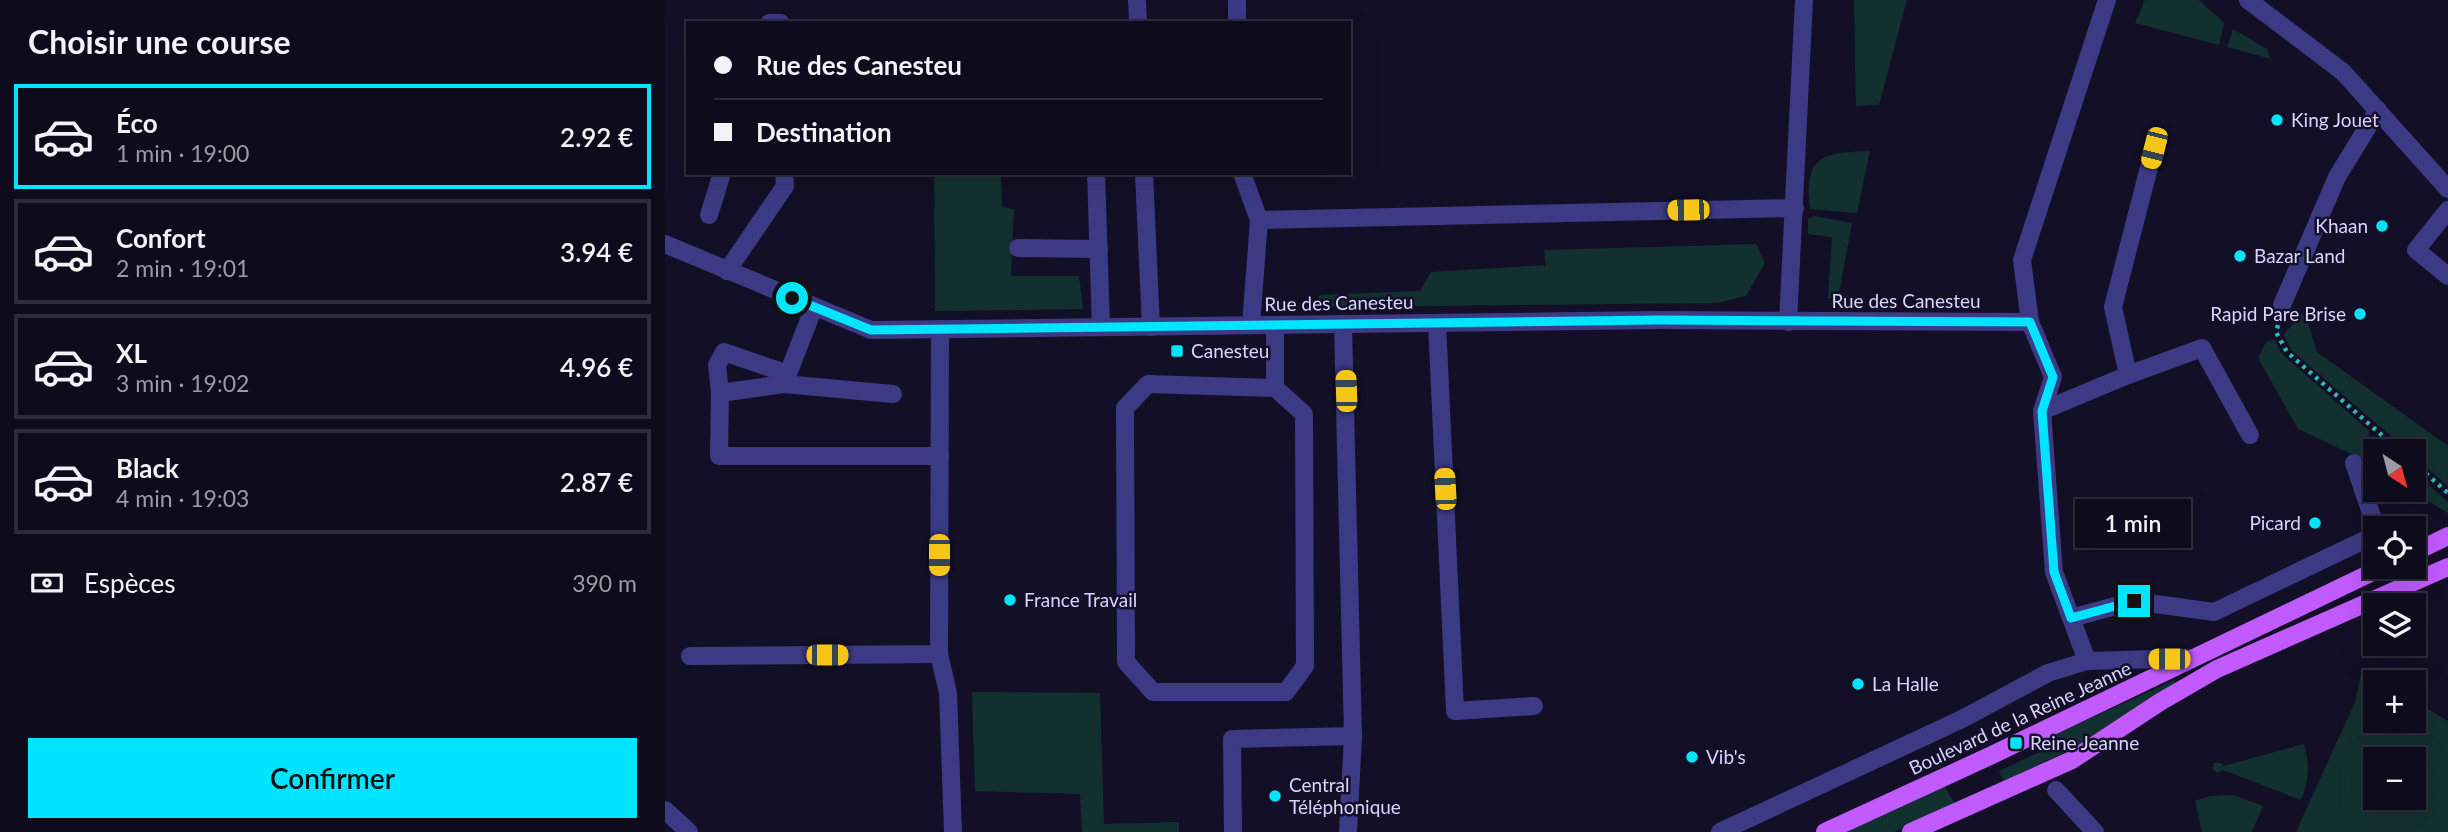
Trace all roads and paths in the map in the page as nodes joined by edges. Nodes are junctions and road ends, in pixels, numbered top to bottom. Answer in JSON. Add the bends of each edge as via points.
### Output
{"nodes":[{"id":1,"x":1136,"y":0,"type":"edge"},
{"id":2,"x":1237,"y":0,"type":"edge"},
{"id":3,"x":1804,"y":0,"type":"edge"},
{"id":4,"x":2108,"y":0,"type":"edge"},
{"id":5,"x":2248,"y":0,"type":"edge"},
{"id":6,"x":1137,"y":21,"type":"edge"},
{"id":7,"x":1237,"y":21,"type":"edge"},
{"id":8,"x":2378,"y":110,"type":"junction"},
{"id":9,"x":2154,"y":148,"type":"dead end"},
{"id":10,"x":721,"y":175,"type":"edge"},
{"id":11,"x":784,"y":175,"type":"edge"},
{"id":12,"x":1096,"y":175,"type":"edge"},
{"id":13,"x":1144,"y":175,"type":"edge"},
{"id":14,"x":1243,"y":175,"type":"edge"},
{"id":15,"x":2448,"y":189,"type":"edge"},
{"id":16,"x":1795,"y":208,"type":"junction"},
{"id":17,"x":2448,"y":209,"type":"edge"},
{"id":18,"x":709,"y":215,"type":"dead end"},
{"id":19,"x":1259,"y":220,"type":"junction"},
{"id":20,"x":665,"y":244,"type":"edge"},
{"id":21,"x":1018,"y":248,"type":"dead end"},
{"id":22,"x":1099,"y":249,"type":"junction"},
{"id":23,"x":727,"y":271,"type":"junction"},
{"id":24,"x":2448,"y":276,"type":"edge"},
{"id":25,"x":2282,"y":305,"type":"joint"},
{"id":26,"x":814,"y":307,"type":"junction"},
{"id":27,"x":1788,"y":322,"type":"junction"},
{"id":28,"x":2030,"y":322,"type":"junction"},
{"id":29,"x":1437,"y":323,"type":"junction"},
{"id":30,"x":1251,"y":325,"type":"junction"},
{"id":31,"x":1275,"y":325,"type":"junction"},
{"id":32,"x":1343,"y":325,"type":"junction"},
{"id":33,"x":1101,"y":327,"type":"junction"},
{"id":34,"x":1151,"y":327,"type":"junction"},
{"id":35,"x":940,"y":329,"type":"junction"},
{"id":36,"x":2129,"y":374,"type":"junction"},
{"id":37,"x":786,"y":379,"type":"junction"},
{"id":38,"x":1275,"y":388,"type":"junction"},
{"id":39,"x":720,"y":393,"type":"junction"},
{"id":40,"x":893,"y":394,"type":"dead end"},
{"id":41,"x":2042,"y":411,"type":"junction"},
{"id":42,"x":2250,"y":435,"type":"dead end"},
{"id":43,"x":2386,"y":439,"type":"edge"},
{"id":44,"x":940,"y":456,"type":"junction"},
{"id":45,"x":2354,"y":463,"type":"dead end"},
{"id":46,"x":2426,"y":474,"type":"edge"},
{"id":47,"x":2448,"y":493,"type":"edge"},
{"id":48,"x":2372,"y":516,"type":"edge"},
{"id":49,"x":2448,"y":536,"type":"edge"},
{"id":50,"x":2363,"y":541,"type":"edge"},
{"id":51,"x":2426,"y":547,"type":"edge"},
{"id":52,"x":2448,"y":568,"type":"edge"},
{"id":53,"x":2363,"y":576,"type":"edge"},
{"id":54,"x":2071,"y":618,"type":"junction"},
{"id":55,"x":939,"y":654,"type":"junction"},
{"id":56,"x":690,"y":656,"type":"dead end"},
{"id":57,"x":2191,"y":658,"type":"junction"},
{"id":58,"x":2087,"y":661,"type":"junction"},
{"id":59,"x":1534,"y":706,"type":"dead end"},
{"id":60,"x":1353,"y":736,"type":"junction"},
{"id":61,"x":2056,"y":790,"type":"dead end"},
{"id":62,"x":665,"y":810,"type":"edge"},
{"id":63,"x":689,"y":832,"type":"edge"},
{"id":64,"x":953,"y":832,"type":"edge"},
{"id":65,"x":1233,"y":832,"type":"edge"},
{"id":66,"x":1348,"y":832,"type":"edge"},
{"id":67,"x":1720,"y":832,"type":"edge"},
{"id":68,"x":1825,"y":832,"type":"edge"},
{"id":69,"x":1911,"y":832,"type":"edge"},
{"id":70,"x":2095,"y":832,"type":"edge"}],
"edges":[{"from":1,"to":6,"type":"street"},
{"from":2,"to":7,"type":"street"},
{"from":3,"to":16,"type":"street"},
{"from":4,"to":28,"type":"street","via":[[2022,260]]},
{"from":5,"to":8,"type":"street","via":[[2343,72]]},
{"from":8,"to":15,"type":"street"},
{"from":8,"to":25,"type":"street","via":[[2337,177]]},
{"from":9,"to":36,"type":"street","via":[[2113,307]]},
{"from":10,"to":18,"type":"street"},
{"from":11,"to":23,"type":"street","via":[[785,186]]},
{"from":12,"to":22,"type":"street"},
{"from":13,"to":34,"type":"street"},
{"from":14,"to":19,"type":"street"},
{"from":16,"to":19,"type":"street"},
{"from":16,"to":27,"type":"street"},
{"from":17,"to":24,"type":"street","via":[[2416,250]]},
{"from":19,"to":30,"type":"street"},
{"from":20,"to":23,"type":"street","name":"Rue des Canesteu"},
{"from":21,"to":22,"type":"street"},
{"from":22,"to":33,"type":"street"},
{"from":23,"to":26,"type":"street","name":"Rue des Canesteu"},
{"from":25,"to":43,"type":"path","via":[[2276,332],[2287,352]]},
{"from":26,"to":35,"type":"street","name":"Rue des Canesteu","via":[[871,330]]},
{"from":26,"to":37,"type":"street"},
{"from":27,"to":28,"type":"street","name":"Rue des Canesteu"},
{"from":27,"to":29,"type":"street","name":"Rue des Canesteu"},
{"from":28,"to":41,"type":"street","via":[[2053,377]]},
{"from":29,"to":32,"type":"street","name":"Rue des Canesteu"},
{"from":29,"to":59,"type":"street","via":[[1455,711]]},
{"from":30,"to":31,"type":"street","name":"Rue des Canesteu"},
{"from":30,"to":34,"type":"street","name":"Rue des Canesteu"},
{"from":31,"to":32,"type":"street","name":"Rue des Canesteu"},
{"from":31,"to":38,"type":"street"},
{"from":32,"to":60,"type":"street"},
{"from":33,"to":34,"type":"street","name":"Rue des Canesteu"},
{"from":33,"to":35,"type":"street","name":"Rue des Canesteu"},
{"from":35,"to":44,"type":"street"},
{"from":36,"to":41,"type":"street"},
{"from":36,"to":42,"type":"street","via":[[2202,348]]},
{"from":37,"to":39,"type":"street"},
{"from":37,"to":39,"type":"street","via":[[724,352],[717,365]]},
{"from":37,"to":40,"type":"street"},
{"from":38,"to":38,"type":"street","via":[[1148,384],[1125,408],[1126,662],[1153,692],[1286,692],[1305,666],[1304,414]]},
{"from":39,"to":44,"type":"street","via":[[719,456]]},
{"from":41,"to":54,"type":"street","via":[[2054,572]]},
{"from":44,"to":55,"type":"street"},
{"from":45,"to":48,"type":"street"},
{"from":46,"to":47,"type":"path"},
{"from":49,"to":51,"type":"main road"},
{"from":50,"to":54,"type":"street","via":[[2214,612],[2134,601]]},
{"from":52,"to":69,"type":"main road","via":[[2217,669],[2071,760]]},
{"from":53,"to":57,"type":"main road","name":"Boulevard de la Reine Jeanne"},
{"from":54,"to":58,"type":"street"},
{"from":55,"to":56,"type":"street"},
{"from":55,"to":64,"type":"street","via":[[948,693]]},
{"from":57,"to":58,"type":"street"},
{"from":57,"to":68,"type":"main road","name":"Boulevard de la Reine Jeanne"},
{"from":58,"to":67,"type":"street","via":[[2048,673],[1962,719]]},
{"from":60,"to":65,"type":"street","via":[[1232,739]]},
{"from":60,"to":66,"type":"street"},
{"from":61,"to":70,"type":"street"},
{"from":62,"to":63,"type":"street"}]}
